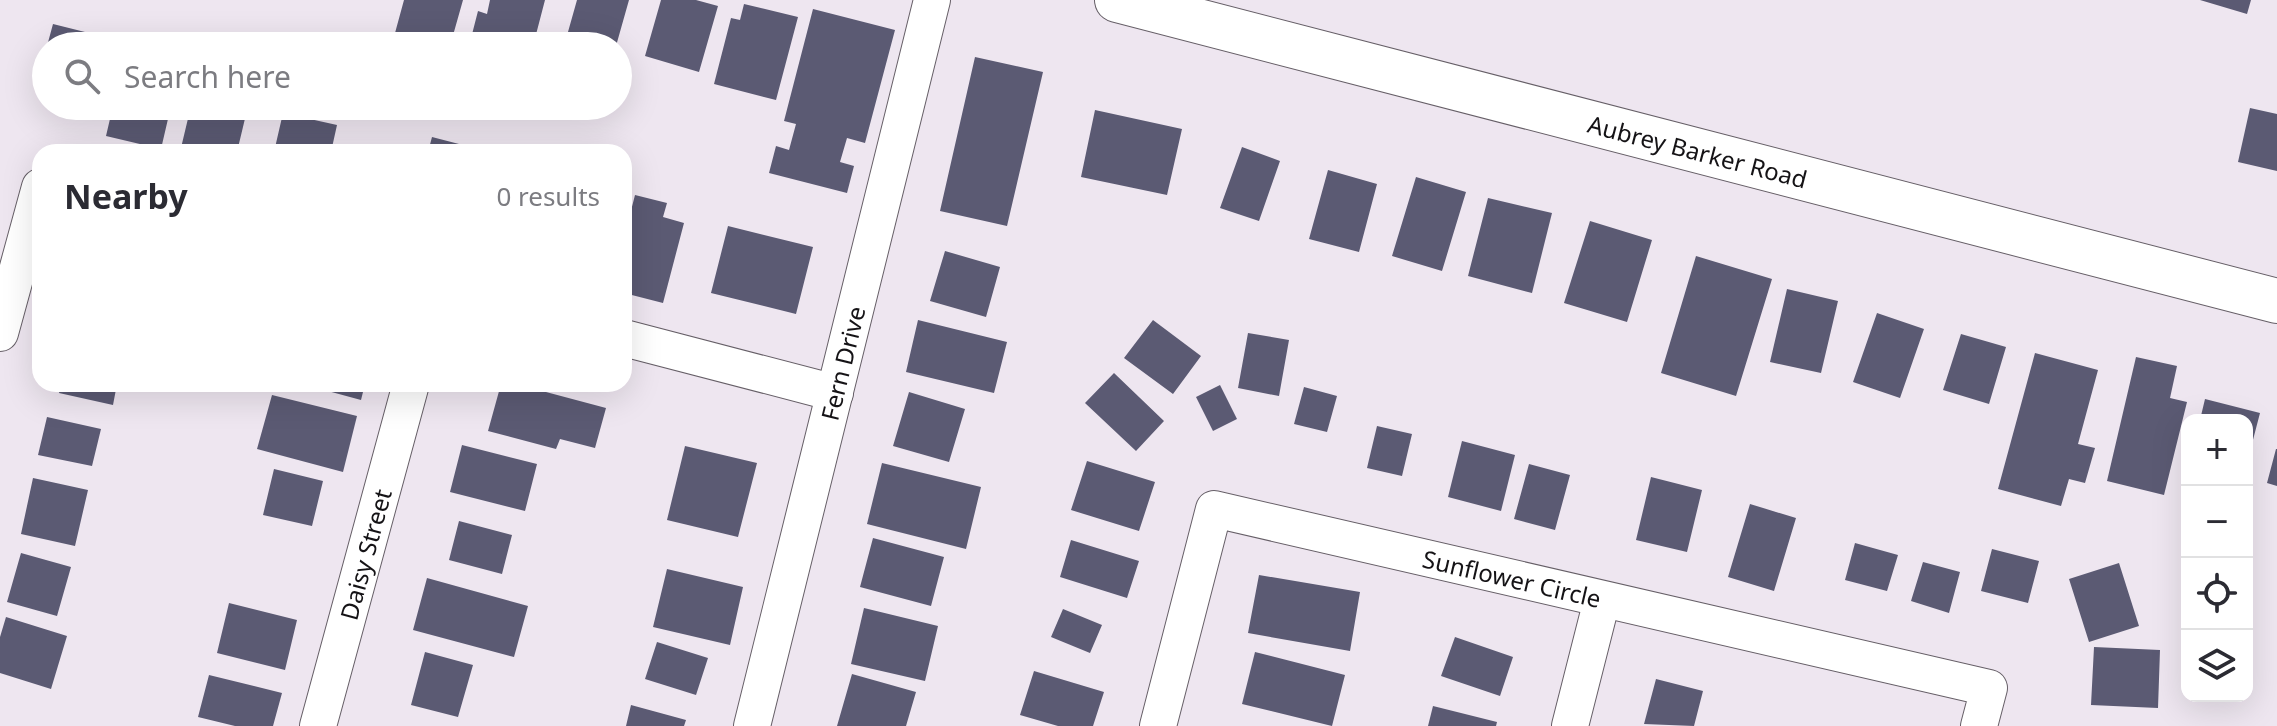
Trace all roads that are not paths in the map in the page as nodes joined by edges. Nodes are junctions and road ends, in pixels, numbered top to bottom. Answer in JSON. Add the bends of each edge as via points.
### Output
{"nodes":[{"id":1,"x":932,"y":0,"type":"edge"},
{"id":2,"x":1117,"y":0,"type":"edge"},
{"id":3,"x":32,"y":216,"type":"edge"},
{"id":4,"x":2277,"y":301,"type":"edge"},
{"id":5,"x":0,"y":333,"type":"edge"},
{"id":6,"x":632,"y":340,"type":"edge"},
{"id":7,"x":409,"y":392,"type":"edge"},
{"id":8,"x":835,"y":393,"type":"junction"},
{"id":9,"x":1602,"y":600,"type":"junction"},
{"id":10,"x":318,"y":726,"type":"edge"},
{"id":11,"x":752,"y":726,"type":"edge"},
{"id":12,"x":1158,"y":726,"type":"edge"},
{"id":13,"x":1570,"y":726,"type":"edge"},
{"id":14,"x":1979,"y":726,"type":"edge"}],
"edges":[{"from":1,"to":8,"type":"street","name":"Fern Drive"},
{"from":2,"to":4,"type":"street","name":"Aubrey Barker Road"},
{"from":3,"to":5,"type":"street"},
{"from":6,"to":8,"type":"street"},
{"from":7,"to":10,"type":"street","name":"Daisy Street"},
{"from":8,"to":11,"type":"street","name":"Fern Drive"},
{"from":9,"to":12,"type":"street","name":"Sunflower Circle","via":[[1214,509]]},
{"from":9,"to":13,"type":"street"},
{"from":9,"to":14,"type":"street","name":"Sunflower Circle","via":[[1989,688]]}]}
